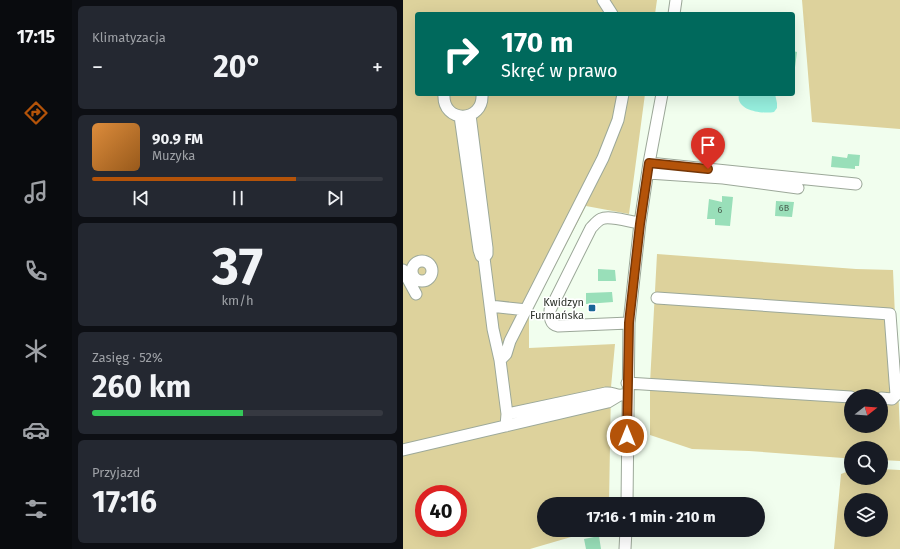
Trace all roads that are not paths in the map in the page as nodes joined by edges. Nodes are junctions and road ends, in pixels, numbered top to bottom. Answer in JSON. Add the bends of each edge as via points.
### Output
{"nodes":[{"id":1,"x":603,"y":0,"type":"edge"},
{"id":2,"x":676,"y":0,"type":"edge"},
{"id":3,"x":611,"y":12,"type":"edge"},
{"id":4,"x":674,"y":12,"type":"edge"},
{"id":5,"x":444,"y":96,"type":"edge"},
{"id":6,"x":482,"y":96,"type":"edge"},
{"id":7,"x":623,"y":96,"type":"edge"},
{"id":8,"x":662,"y":96,"type":"edge"},
{"id":9,"x":465,"y":115,"type":"junction"},
{"id":10,"x":649,"y":168,"type":"junction"},
{"id":11,"x":856,"y":184,"type":"dead end"},
{"id":12,"x":798,"y":188,"type":"dead end"},
{"id":13,"x":640,"y":224,"type":"junction"},
{"id":14,"x":406,"y":269,"type":"edge"},
{"id":15,"x":416,"y":294,"type":"dead end"},
{"id":16,"x":657,"y":298,"type":"dead end"},
{"id":17,"x":490,"y":306,"type":"junction"},
{"id":18,"x":527,"y":310,"type":"junction"},
{"id":19,"x":629,"y":323,"type":"junction"},
{"id":20,"x":500,"y":360,"type":"junction"},
{"id":21,"x":627,"y":383,"type":"junction"},
{"id":22,"x":622,"y":395,"type":"junction"},
{"id":23,"x":844,"y":397,"type":"edge"},
{"id":24,"x":888,"y":399,"type":"edge"},
{"id":25,"x":507,"y":420,"type":"junction"},
{"id":26,"x":403,"y":450,"type":"edge"},
{"id":27,"x":627,"y":497,"type":"edge"},
{"id":28,"x":626,"y":537,"type":"edge"},
{"id":29,"x":625,"y":549,"type":"edge"}],
"edges":[{"from":1,"to":3,"type":"street"},
{"from":2,"to":4,"type":"street"},
{"from":5,"to":9,"type":"street","via":[[444,102],[453,114]]},
{"from":6,"to":9,"type":"street","via":[[479,107]]},
{"from":7,"to":18,"type":"street","via":[[603,158]]},
{"from":8,"to":10,"type":"street"},
{"from":9,"to":17,"type":"street","via":[[487,248],[484,258]]},
{"from":10,"to":11,"type":"street"},
{"from":10,"to":12,"type":"street"},
{"from":10,"to":13,"type":"street"},
{"from":13,"to":19,"type":"street"},
{"from":13,"to":19,"type":"street","via":[[612,218],[598,221],[591,228],[550,310],[551,322],[558,326]]},
{"from":14,"to":15,"type":"street"},
{"from":16,"to":24,"type":"street","via":[[890,314],[896,395]]},
{"from":17,"to":18,"type":"street"},
{"from":17,"to":20,"type":"street"},
{"from":18,"to":20,"type":"street"},
{"from":19,"to":21,"type":"street"},
{"from":20,"to":25,"type":"street"},
{"from":21,"to":22,"type":"street"},
{"from":21,"to":23,"type":"street"},
{"from":22,"to":25,"type":"street","via":[[608,402]]},
{"from":22,"to":27,"type":"street"},
{"from":25,"to":26,"type":"street"},
{"from":28,"to":29,"type":"street"}]}
